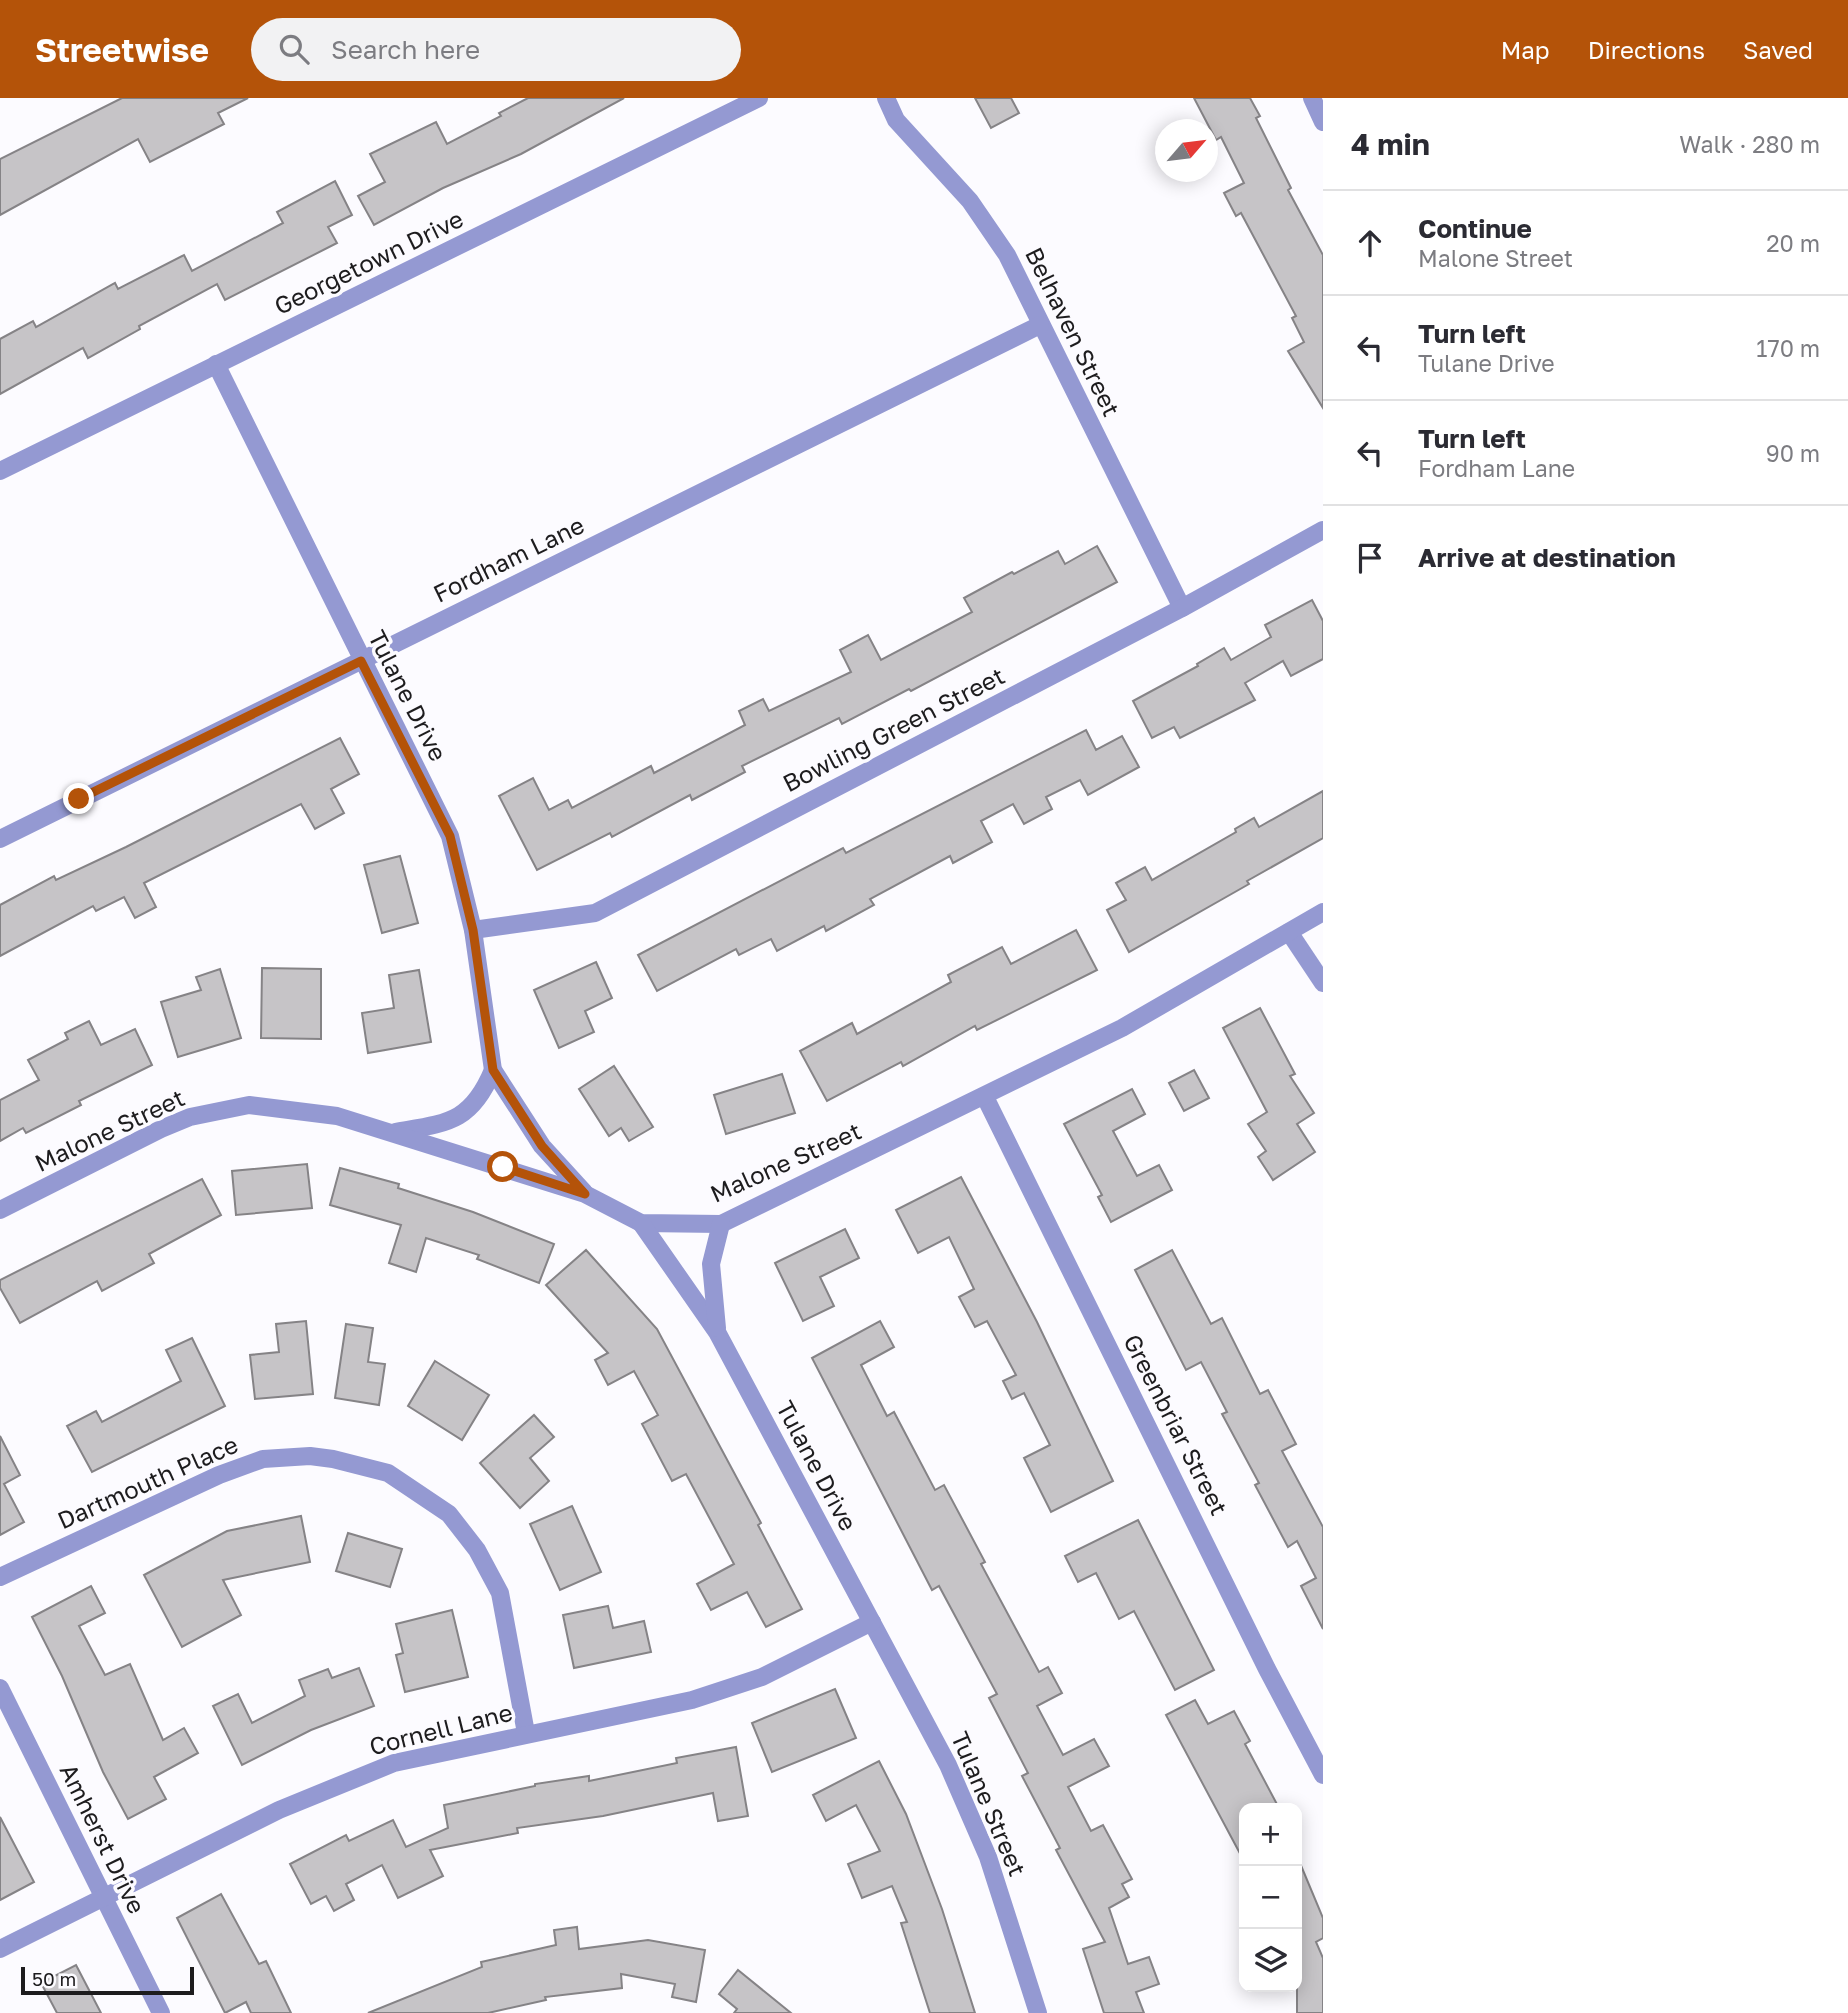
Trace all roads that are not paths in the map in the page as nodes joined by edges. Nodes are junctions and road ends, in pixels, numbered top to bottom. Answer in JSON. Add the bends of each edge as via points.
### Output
{"nodes":[{"id":1,"x":759,"y":98,"type":"edge"},
{"id":2,"x":886,"y":98,"type":"edge"},
{"id":3,"x":1312,"y":98,"type":"edge"},
{"id":4,"x":1323,"y":122,"type":"edge"},
{"id":5,"x":1040,"y":325,"type":"junction"},
{"id":6,"x":216,"y":364,"type":"junction"},
{"id":7,"x":0,"y":471,"type":"edge"},
{"id":8,"x":1323,"y":530,"type":"edge"},
{"id":9,"x":1182,"y":608,"type":"junction"},
{"id":10,"x":361,"y":661,"type":"junction"},
{"id":11,"x":0,"y":839,"type":"edge"},
{"id":12,"x":1323,"y":912,"type":"edge"},
{"id":13,"x":473,"y":930,"type":"junction"},
{"id":14,"x":1289,"y":932,"type":"junction"},
{"id":15,"x":1323,"y":983,"type":"edge"},
{"id":16,"x":493,"y":1070,"type":"junction"},
{"id":17,"x":985,"y":1097,"type":"junction"},
{"id":18,"x":391,"y":1132,"type":"junction"},
{"id":19,"x":585,"y":1194,"type":"junction"},
{"id":20,"x":0,"y":1210,"type":"edge"},
{"id":21,"x":641,"y":1223,"type":"junction"},
{"id":22,"x":721,"y":1224,"type":"junction"},
{"id":23,"x":718,"y":1332,"type":"junction"},
{"id":24,"x":0,"y":1577,"type":"edge"},
{"id":25,"x":872,"y":1622,"type":"junction"},
{"id":26,"x":0,"y":1688,"type":"edge"},
{"id":27,"x":526,"y":1733,"type":"junction"},
{"id":28,"x":1323,"y":1774,"type":"edge"},
{"id":29,"x":103,"y":1896,"type":"junction"},
{"id":30,"x":0,"y":1949,"type":"edge"},
{"id":31,"x":161,"y":2013,"type":"edge"},
{"id":32,"x":1038,"y":2013,"type":"edge"}],
"edges":[{"from":1,"to":6,"type":"street","name":"Georgetown Drive"},
{"from":2,"to":5,"type":"street","name":"Belhaven Street","via":[[897,120],[970,201],[1007,255]]},
{"from":3,"to":4,"type":"street"},
{"from":5,"to":9,"type":"street","name":"Belhaven Street"},
{"from":5,"to":10,"type":"street","name":"Fordham Lane"},
{"from":6,"to":7,"type":"street","name":"Georgetown Drive"},
{"from":6,"to":10,"type":"street","name":"Tulane Drive"},
{"from":8,"to":9,"type":"street","name":"Bowling Green Street"},
{"from":9,"to":13,"type":"street","name":"Bowling Green Street","via":[[595,913]]},
{"from":10,"to":11,"type":"street","name":"Fordham Lane"},
{"from":10,"to":13,"type":"street","name":"Tulane Drive","via":[[450,836]]},
{"from":12,"to":14,"type":"street","name":"Malone Street"},
{"from":13,"to":16,"type":"street","name":"Tulane Drive"},
{"from":14,"to":15,"type":"street"},
{"from":14,"to":17,"type":"street","name":"Malone Street","via":[[1122,1028]]},
{"from":16,"to":18,"type":"street","via":[[483,1096],[461,1116]]},
{"from":16,"to":19,"type":"street","name":"Tulane Drive","via":[[542,1146]]},
{"from":17,"to":22,"type":"street","name":"Malone Street"},
{"from":17,"to":28,"type":"street","name":"Greenbriar Street"},
{"from":18,"to":19,"type":"street","name":"Malone Street"},
{"from":18,"to":20,"type":"street","name":"Malone Street","via":[[308,1110],[249,1105],[228,1108],[161,1129]]},
{"from":19,"to":21,"type":"street","name":"Malone Street"},
{"from":21,"to":22,"type":"street","name":"Malone Street"},
{"from":21,"to":23,"type":"street","name":"Tulane Drive"},
{"from":22,"to":23,"type":"street","name":"Tulane Drive","via":[[711,1265]]},
{"from":23,"to":25,"type":"street","name":"Tulane Drive"},
{"from":24,"to":27,"type":"street","name":"Dartmouth Place","via":[[263,1459],[332,1459],[388,1473],[449,1514],[477,1550],[500,1593]]},
{"from":25,"to":27,"type":"street","name":"Cornell Lane","via":[[762,1677],[691,1700]]},
{"from":25,"to":32,"type":"street","name":"Tulane Street","via":[[948,1765],[988,1857]]},
{"from":26,"to":29,"type":"street","name":"Amherst Drive"},
{"from":27,"to":29,"type":"street","name":"Cornell Lane","via":[[394,1763],[279,1810]]},
{"from":29,"to":30,"type":"street","name":"Cornell Lane"},
{"from":29,"to":31,"type":"street","name":"Amherst Drive"}]}
